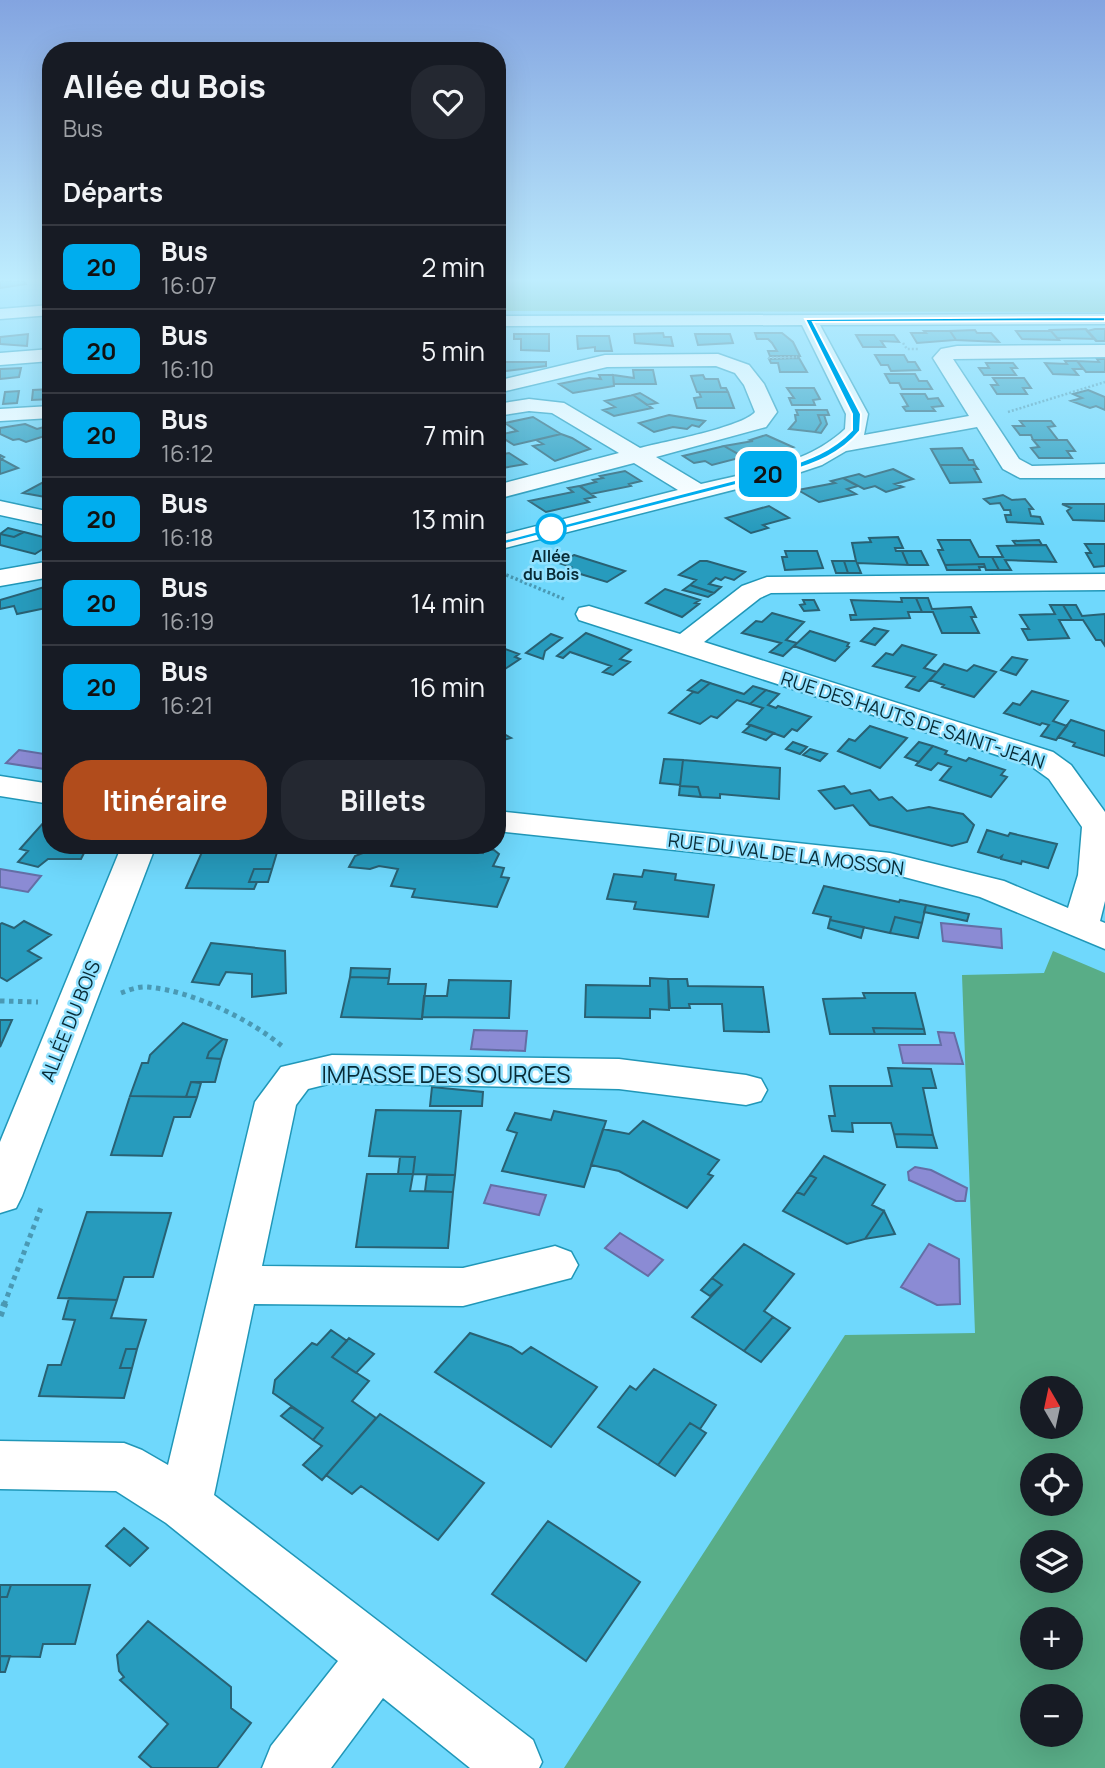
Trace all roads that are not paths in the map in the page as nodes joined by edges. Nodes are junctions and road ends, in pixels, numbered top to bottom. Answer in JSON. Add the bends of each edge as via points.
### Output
{"nodes":[{"id":1,"x":600,"y":364,"type":"edge"},
{"id":2,"x":727,"y":364,"type":"edge"},
{"id":3,"x":829,"y":364,"type":"edge"},
{"id":4,"x":948,"y":364,"type":"edge"},
{"id":5,"x":520,"y":382,"type":"junction"},
{"id":6,"x":506,"y":385,"type":"edge"},
{"id":7,"x":529,"y":405,"type":"junction"},
{"id":8,"x":506,"y":409,"type":"edge"},
{"id":9,"x":42,"y":413,"type":"edge"},
{"id":10,"x":0,"y":415,"type":"edge"},
{"id":11,"x":980,"y":420,"type":"junction"},
{"id":12,"x":843,"y":445,"type":"junction"},
{"id":13,"x":634,"y":454,"type":"junction"},
{"id":14,"x":1105,"y":471,"type":"edge"},
{"id":15,"x":506,"y":490,"type":"edge"},
{"id":16,"x":698,"y":492,"type":"junction"},
{"id":17,"x":0,"y":508,"type":"edge"},
{"id":18,"x":42,"y":517,"type":"edge"},
{"id":19,"x":506,"y":541,"type":"edge"},
{"id":20,"x":42,"y":571,"type":"edge"},
{"id":21,"x":0,"y":578,"type":"edge"},
{"id":22,"x":1105,"y":582,"type":"edge"},
{"id":23,"x":589,"y":614,"type":"road end"},
{"id":24,"x":684,"y":644,"type":"junction"},
{"id":25,"x":0,"y":786,"type":"edge"},
{"id":26,"x":42,"y":793,"type":"edge"},
{"id":27,"x":506,"y":822,"type":"edge"},
{"id":28,"x":135,"y":854,"type":"edge"},
{"id":29,"x":1092,"y":931,"type":"edge"},
{"id":30,"x":746,"y":1090,"type":"dead end"},
{"id":31,"x":0,"y":1196,"type":"edge"},
{"id":32,"x":555,"y":1265,"type":"dead end"},
{"id":33,"x":236,"y":1284,"type":"junction"},
{"id":34,"x":0,"y":1465,"type":"edge"},
{"id":35,"x":185,"y":1504,"type":"junction"},
{"id":36,"x":379,"y":1656,"type":"junction"},
{"id":37,"x":511,"y":1762,"type":"dead end"},
{"id":38,"x":293,"y":1768,"type":"edge"}],
"edges":[{"from":1,"to":5,"type":"street"},
{"from":2,"to":13,"type":"street","via":[[741,369],[754,384],[765,412],[758,422]]},
{"from":3,"to":12,"type":"street","via":[[856,414],[856,431]]},
{"from":4,"to":11,"type":"street"},
{"from":5,"to":6,"type":"street"},
{"from":5,"to":7,"type":"street","via":[[541,395]]},
{"from":7,"to":8,"type":"street"},
{"from":7,"to":13,"type":"street","via":[[557,407]]},
{"from":9,"to":10,"type":"street"},
{"from":11,"to":12,"type":"street"},
{"from":11,"to":14,"type":"street","via":[[1011,464],[1028,473]]},
{"from":12,"to":16,"type":"street","via":[[814,461]]},
{"from":13,"to":15,"type":"street"},
{"from":13,"to":16,"type":"street"},
{"from":16,"to":19,"type":"street"},
{"from":17,"to":18,"type":"street"},
{"from":20,"to":21,"type":"street"},
{"from":22,"to":24,"type":"street","via":[[767,585],[751,592]]},
{"from":23,"to":24,"type":"street","name":"RUE DES HAUTS DE SAINT-JEAN"},
{"from":24,"to":29,"type":"street","name":"RUE DES HAUTS DE SAINT-JEAN","via":[[1042,759],[1060,772],[1099,827]]},
{"from":25,"to":26,"type":"street"},
{"from":27,"to":29,"type":"street","name":"RUE DU VAL DE LA MOSSON","via":[[890,863],[992,889]]},
{"from":28,"to":31,"type":"street","name":"ALLÉE DU BOIS"},
{"from":30,"to":33,"type":"street","name":"IMPASSE DES SOURCES","via":[[619,1074],[332,1069],[295,1077],[276,1102]]},
{"from":32,"to":33,"type":"street","via":[[463,1287]]},
{"from":33,"to":35,"type":"street","name":"IMPASSE DES SOURCES"},
{"from":34,"to":35,"type":"street","via":[[124,1467]]},
{"from":35,"to":36,"type":"street"},
{"from":36,"to":37,"type":"street"},
{"from":36,"to":38,"type":"street"}]}
